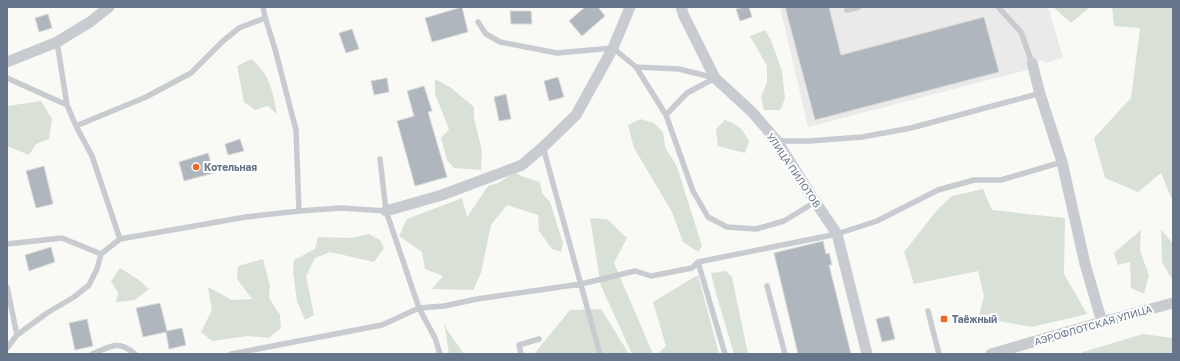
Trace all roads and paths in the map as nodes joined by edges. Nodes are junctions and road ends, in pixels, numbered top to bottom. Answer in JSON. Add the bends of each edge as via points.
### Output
{"nodes":[{"id":1,"x":109,"y":7,"type":"edge"},
{"id":2,"x":263,"y":7,"type":"edge"},
{"id":3,"x":630,"y":7,"type":"edge"},
{"id":4,"x":681,"y":7,"type":"edge"},
{"id":5,"x":858,"y":7,"type":"edge"},
{"id":6,"x":998,"y":7,"type":"edge"},
{"id":7,"x":847,"y":10,"type":"dead end"},
{"id":8,"x":265,"y":18,"type":"junction"},
{"id":9,"x":478,"y":22,"type":"dead end"},
{"id":10,"x":57,"y":42,"type":"junction"},
{"id":11,"x":613,"y":48,"type":"junction"},
{"id":12,"x":7,"y":62,"type":"edge"},
{"id":13,"x":1032,"y":64,"type":"joint"},
{"id":14,"x":636,"y":67,"type":"junction"},
{"id":15,"x":7,"y":78,"type":"edge"},
{"id":16,"x":715,"y":78,"type":"junction"},
{"id":17,"x":1041,"y":93,"type":"junction"},
{"id":18,"x":67,"y":105,"type":"junction"},
{"id":19,"x":666,"y":115,"type":"junction"},
{"id":20,"x":76,"y":126,"type":"junction"},
{"id":21,"x":777,"y":141,"type":"junction"},
{"id":22,"x":543,"y":147,"type":"junction"},
{"id":23,"x":380,"y":159,"type":"dead end"},
{"id":24,"x":1062,"y":162,"type":"junction"},
{"id":25,"x":816,"y":202,"type":"junction"},
{"id":26,"x":299,"y":210,"type":"junction"},
{"id":27,"x":386,"y":210,"type":"junction"},
{"id":28,"x":837,"y":234,"type":"junction"},
{"id":29,"x":120,"y":239,"type":"junction"},
{"id":30,"x":7,"y":244,"type":"edge"},
{"id":31,"x":101,"y":254,"type":"junction"},
{"id":32,"x":698,"y":262,"type":"junction"},
{"id":33,"x":581,"y":284,"type":"junction"},
{"id":34,"x":767,"y":286,"type":"dead end"},
{"id":35,"x":7,"y":287,"type":"edge"},
{"id":36,"x":1173,"y":303,"type":"edge"},
{"id":37,"x":420,"y":308,"type":"junction"},
{"id":38,"x":928,"y":311,"type":"dead end"},
{"id":39,"x":1102,"y":322,"type":"junction"},
{"id":40,"x":16,"y":335,"type":"junction"},
{"id":41,"x":539,"y":340,"type":"dead end"},
{"id":42,"x":7,"y":348,"type":"edge"},
{"id":43,"x":246,"y":353,"type":"edge"},
{"id":44,"x":92,"y":354,"type":"edge"},
{"id":45,"x":135,"y":354,"type":"edge"},
{"id":46,"x":231,"y":354,"type":"edge"},
{"id":47,"x":440,"y":354,"type":"edge"},
{"id":48,"x":521,"y":354,"type":"edge"},
{"id":49,"x":600,"y":354,"type":"edge"},
{"id":50,"x":725,"y":354,"type":"edge"},
{"id":51,"x":785,"y":354,"type":"edge"},
{"id":52,"x":867,"y":354,"type":"edge"},
{"id":53,"x":939,"y":354,"type":"edge"},
{"id":54,"x":991,"y":354,"type":"edge"}],
"edges":[{"from":1,"to":10,"type":"street"},
{"from":2,"to":8,"type":"lane"},
{"from":3,"to":11,"type":"street"},
{"from":4,"to":16,"type":"street","name":"УЛИЦА ПИЛОТОВ"},
{"from":5,"to":7,"type":"lane"},
{"from":6,"to":13,"type":"lane","via":[[1021,32]]},
{"from":8,"to":20,"type":"lane","via":[[239,28],[191,73],[146,97]]},
{"from":8,"to":26,"type":"lane","via":[[296,130]]},
{"from":9,"to":11,"type":"lane","via":[[486,34],[500,42],[557,53]]},
{"from":10,"to":12,"type":"street"},
{"from":10,"to":18,"type":"lane"},
{"from":11,"to":14,"type":"lane"},
{"from":11,"to":22,"type":"street","via":[[576,115]]},
{"from":13,"to":17,"type":"street"},
{"from":14,"to":16,"type":"lane","via":[[679,69]]},
{"from":14,"to":19,"type":"lane"},
{"from":15,"to":18,"type":"lane"},
{"from":16,"to":19,"type":"lane","via":[[687,93]]},
{"from":16,"to":21,"type":"street","name":"УЛИЦА ПИЛОТОВ","via":[[752,112]]},
{"from":17,"to":21,"type":"lane","via":[[911,128],[862,137]]},
{"from":17,"to":24,"type":"street"},
{"from":18,"to":20,"type":"lane"},
{"from":19,"to":25,"type":"lane","via":[[693,191],[708,217],[727,227],[756,228],[784,221]]},
{"from":20,"to":29,"type":"lane","via":[[92,156]]},
{"from":21,"to":25,"type":"street","name":"УЛИЦА ПИЛОТОВ"},
{"from":22,"to":27,"type":"street","via":[[522,165],[442,195]]},
{"from":22,"to":33,"type":"lane"},
{"from":23,"to":27,"type":"lane"},
{"from":24,"to":28,"type":"lane","via":[[1001,180],[974,180],[938,190],[877,221]]},
{"from":24,"to":39,"type":"street","via":[[1085,264]]},
{"from":25,"to":28,"type":"street","name":"УЛИЦА ПИЛОТОВ"},
{"from":26,"to":27,"type":"lane"},
{"from":26,"to":29,"type":"lane"},
{"from":27,"to":37,"type":"lane"},
{"from":28,"to":32,"type":"lane"},
{"from":28,"to":52,"type":"street","name":"УЛИЦА ПИЛОТОВ"},
{"from":29,"to":31,"type":"lane"},
{"from":30,"to":31,"type":"lane","via":[[62,238]]},
{"from":31,"to":40,"type":"lane","via":[[89,285],[74,298]]},
{"from":32,"to":33,"type":"lane","via":[[692,268],[651,276],[636,271]]},
{"from":32,"to":50,"type":"lane"},
{"from":33,"to":37,"type":"lane"},
{"from":33,"to":49,"type":"lane"},
{"from":34,"to":51,"type":"lane"},
{"from":35,"to":40,"type":"lane"},
{"from":36,"to":39,"type":"street","name":"АЭРОФЛОТСКАЯ УЛИЦА"},
{"from":37,"to":43,"type":"lane","via":[[382,325]]},
{"from":37,"to":47,"type":"lane"},
{"from":38,"to":53,"type":"lane"},
{"from":39,"to":54,"type":"street","name":"АЭРОФЛОТСКАЯ УЛИЦА"},
{"from":40,"to":42,"type":"lane"},
{"from":41,"to":48,"type":"lane","via":[[519,345]]},
{"from":43,"to":46,"type":"lane"},
{"from":44,"to":45,"type":"lane","via":[[115,345],[128,348]]}]}
